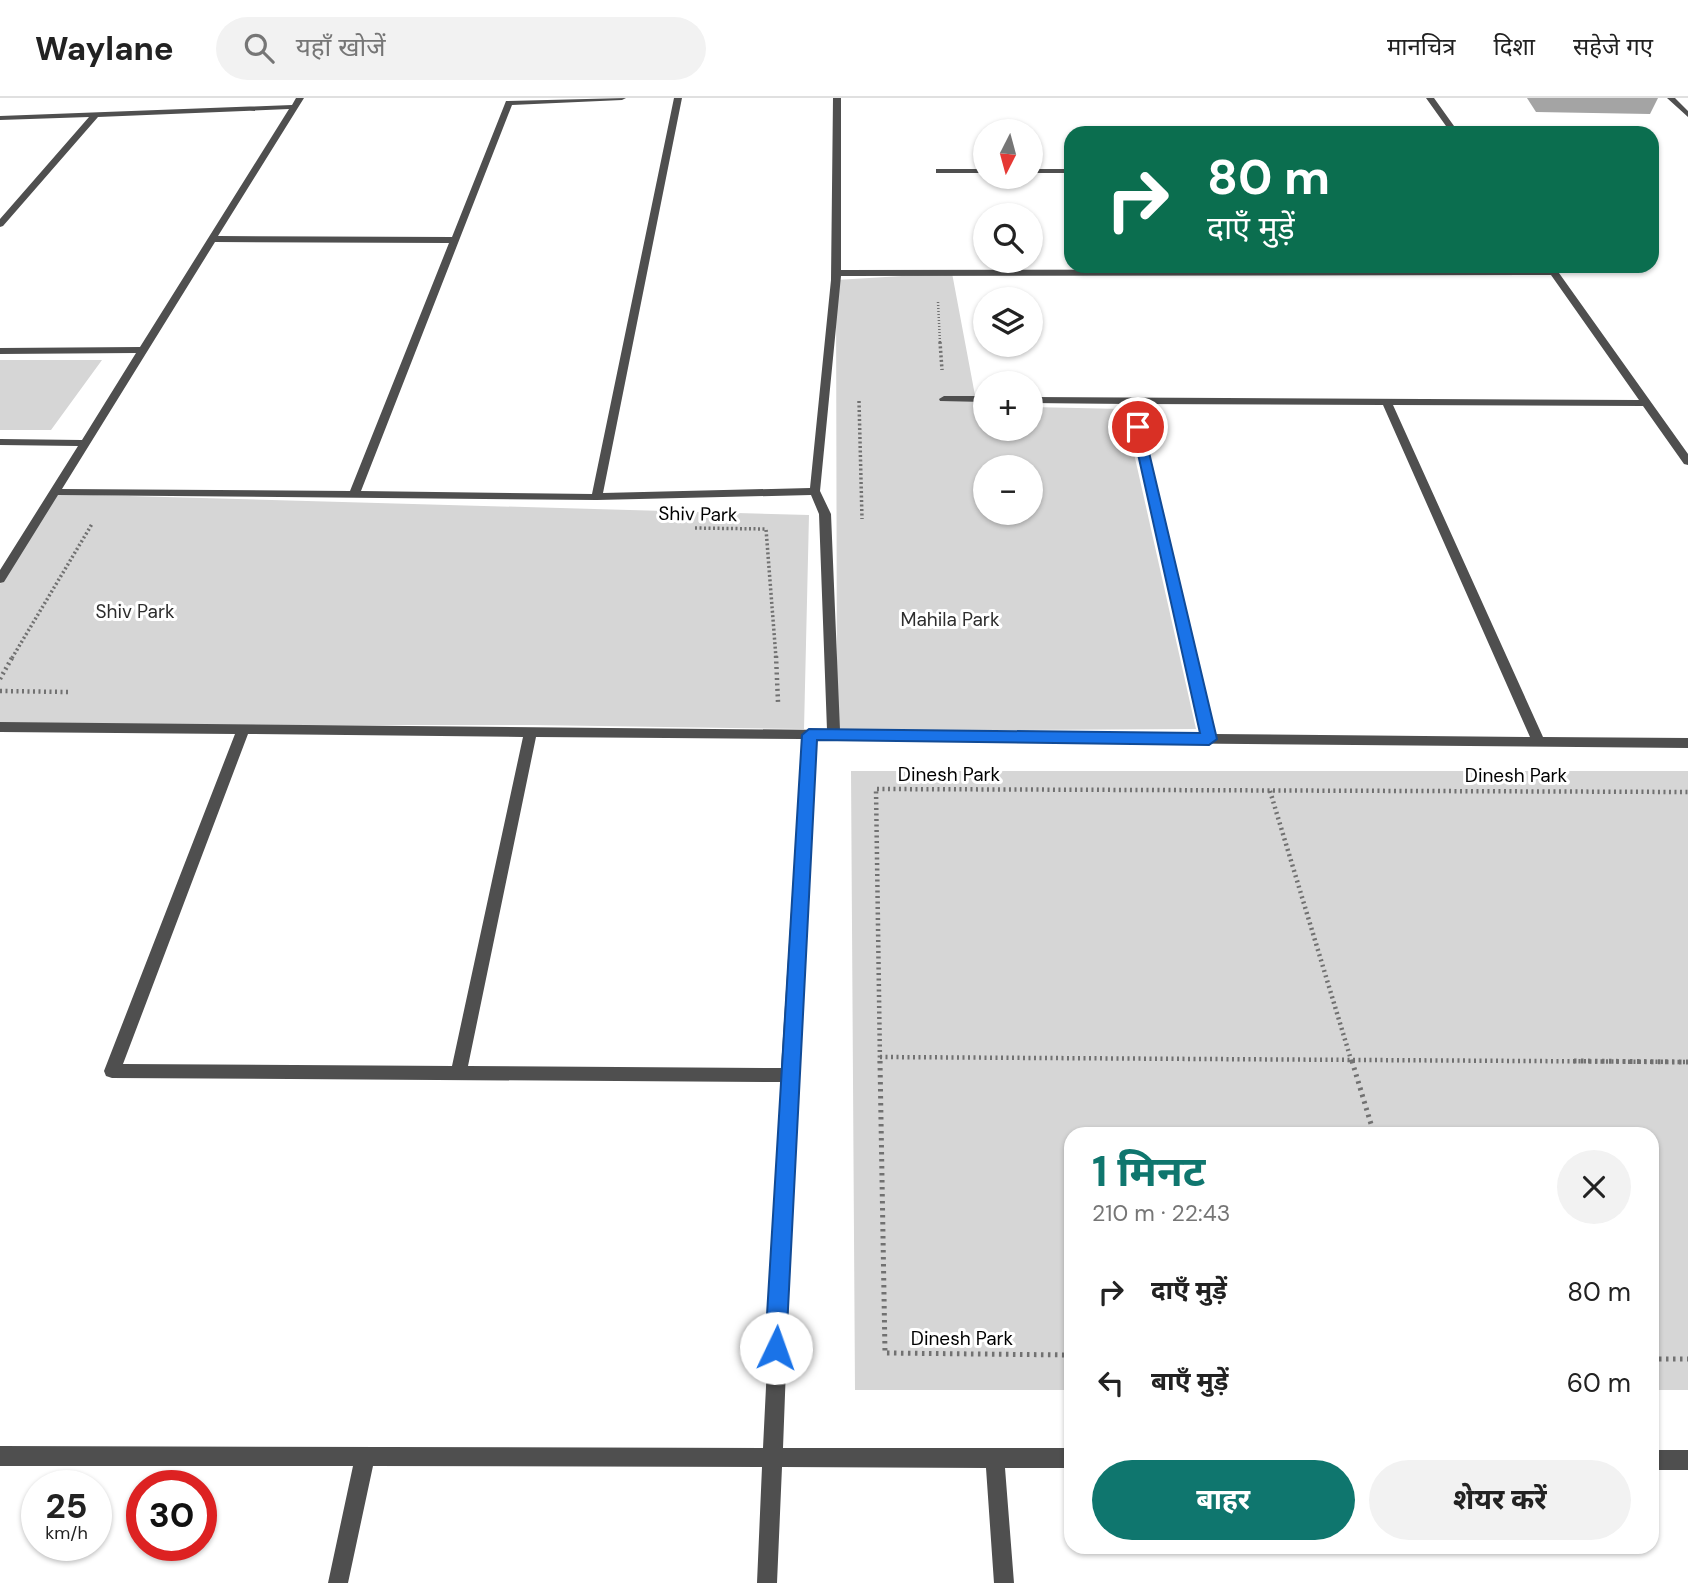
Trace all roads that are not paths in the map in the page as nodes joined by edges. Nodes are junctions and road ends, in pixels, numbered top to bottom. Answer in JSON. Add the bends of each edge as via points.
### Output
{"nodes":[{"id":1,"x":622,"y":98,"type":"edge"},
{"id":2,"x":678,"y":98,"type":"edge"},
{"id":3,"x":837,"y":98,"type":"edge"},
{"id":4,"x":1430,"y":98,"type":"edge"},
{"id":5,"x":1671,"y":98,"type":"edge"},
{"id":6,"x":297,"y":102,"type":"edge"},
{"id":7,"x":96,"y":114,"type":"junction"},
{"id":8,"x":1688,"y":115,"type":"edge"},
{"id":9,"x":0,"y":118,"type":"edge"},
{"id":10,"x":1450,"y":126,"type":"edge"},
{"id":11,"x":939,"y":172,"type":"dead end"},
{"id":12,"x":973,"y":172,"type":"edge"},
{"id":13,"x":1043,"y":172,"type":"edge"},
{"id":14,"x":1064,"y":172,"type":"edge"},
{"id":15,"x":0,"y":224,"type":"edge"},
{"id":16,"x":212,"y":239,"type":"junction"},
{"id":17,"x":456,"y":240,"type":"junction"},
{"id":18,"x":1064,"y":272,"type":"edge"},
{"id":19,"x":836,"y":273,"type":"junction"},
{"id":20,"x":1554,"y":273,"type":"edge"},
{"id":21,"x":142,"y":350,"type":"junction"},
{"id":22,"x":0,"y":351,"type":"edge"},
{"id":23,"x":944,"y":399,"type":"road end"},
{"id":24,"x":973,"y":400,"type":"edge"},
{"id":25,"x":1043,"y":400,"type":"edge"},
{"id":26,"x":1132,"y":401,"type":"junction"},
{"id":27,"x":1387,"y":402,"type":"junction"},
{"id":28,"x":1646,"y":403,"type":"junction"},
{"id":29,"x":0,"y":442,"type":"edge"},
{"id":30,"x":85,"y":443,"type":"junction"},
{"id":31,"x":1688,"y":462,"type":"edge"},
{"id":32,"x":815,"y":491,"type":"junction"},
{"id":33,"x":54,"y":492,"type":"junction"},
{"id":34,"x":355,"y":495,"type":"junction"},
{"id":35,"x":597,"y":497,"type":"junction"},
{"id":36,"x":0,"y":579,"type":"edge"},
{"id":37,"x":0,"y":727,"type":"edge"},
{"id":38,"x":243,"y":729,"type":"junction"},
{"id":39,"x":531,"y":732,"type":"junction"},
{"id":40,"x":809,"y":735,"type":"junction"},
{"id":41,"x":834,"y":735,"type":"junction"},
{"id":42,"x":1209,"y":739,"type":"junction"},
{"id":43,"x":1539,"y":742,"type":"junction"},
{"id":44,"x":1688,"y":743,"type":"edge"},
{"id":45,"x":458,"y":1074,"type":"junction"},
{"id":46,"x":789,"y":1075,"type":"junction"},
{"id":47,"x":0,"y":1456,"type":"edge"},
{"id":48,"x":365,"y":1456,"type":"junction"},
{"id":49,"x":771,"y":1457,"type":"junction"},
{"id":50,"x":995,"y":1458,"type":"junction"},
{"id":51,"x":1064,"y":1458,"type":"edge"},
{"id":52,"x":1659,"y":1460,"type":"edge"},
{"id":53,"x":1688,"y":1460,"type":"edge"},
{"id":54,"x":338,"y":1583,"type":"edge"},
{"id":55,"x":767,"y":1583,"type":"edge"},
{"id":56,"x":1004,"y":1583,"type":"edge"}],
"edges":[{"from":1,"to":17,"type":"street","via":[[509,103]]},
{"from":2,"to":35,"type":"street"},
{"from":3,"to":19,"type":"street"},
{"from":4,"to":10,"type":"street"},
{"from":5,"to":8,"type":"street"},
{"from":6,"to":7,"type":"street"},
{"from":6,"to":16,"type":"street"},
{"from":7,"to":9,"type":"street"},
{"from":7,"to":15,"type":"street"},
{"from":11,"to":12,"type":"street"},
{"from":13,"to":14,"type":"street"},
{"from":16,"to":17,"type":"street"},
{"from":16,"to":21,"type":"street"},
{"from":17,"to":34,"type":"street"},
{"from":18,"to":19,"type":"street"},
{"from":19,"to":32,"type":"street"},
{"from":20,"to":28,"type":"street"},
{"from":21,"to":22,"type":"street"},
{"from":21,"to":30,"type":"street"},
{"from":23,"to":24,"type":"street"},
{"from":25,"to":26,"type":"street"},
{"from":26,"to":27,"type":"street"},
{"from":26,"to":42,"type":"street"},
{"from":27,"to":28,"type":"street"},
{"from":27,"to":43,"type":"street"},
{"from":28,"to":31,"type":"street"},
{"from":29,"to":30,"type":"street"},
{"from":30,"to":33,"type":"street"},
{"from":32,"to":35,"type":"street"},
{"from":32,"to":41,"type":"street","via":[[825,514]]},
{"from":33,"to":34,"type":"street"},
{"from":33,"to":36,"type":"street"},
{"from":34,"to":35,"type":"street"},
{"from":37,"to":38,"type":"street"},
{"from":38,"to":39,"type":"street"},
{"from":38,"to":45,"type":"street","via":[[112,1071]]},
{"from":39,"to":40,"type":"street"},
{"from":39,"to":45,"type":"street"},
{"from":40,"to":41,"type":"street"},
{"from":40,"to":46,"type":"street"},
{"from":41,"to":42,"type":"street"},
{"from":42,"to":43,"type":"street"},
{"from":43,"to":44,"type":"street"},
{"from":45,"to":46,"type":"street"},
{"from":46,"to":49,"type":"street"},
{"from":47,"to":48,"type":"street"},
{"from":48,"to":49,"type":"street"},
{"from":48,"to":54,"type":"street"},
{"from":49,"to":50,"type":"street"},
{"from":49,"to":55,"type":"street"},
{"from":50,"to":51,"type":"street"},
{"from":50,"to":56,"type":"street"},
{"from":52,"to":53,"type":"street"}]}
